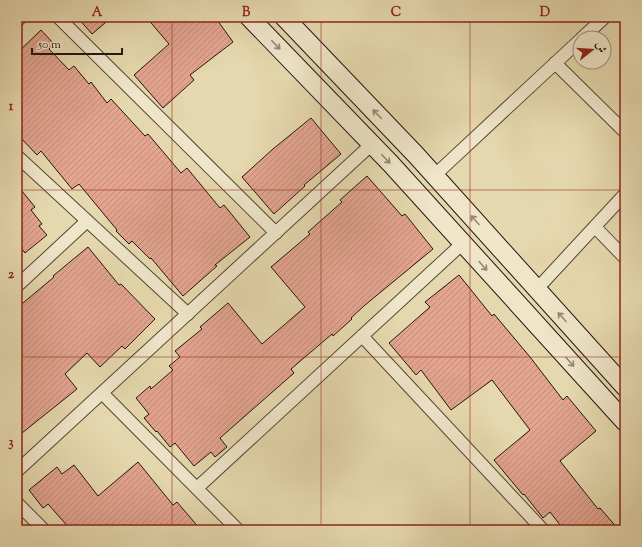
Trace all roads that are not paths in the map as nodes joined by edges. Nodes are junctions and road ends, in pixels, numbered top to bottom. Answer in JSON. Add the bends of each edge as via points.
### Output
{"nodes":[{"id":1,"x":21,"y":17,"type":"edge"},
{"id":2,"x":58,"y":17,"type":"edge"},
{"id":3,"x":249,"y":17,"type":"edge"},
{"id":4,"x":284,"y":17,"type":"edge"},
{"id":5,"x":605,"y":17,"type":"edge"},
{"id":6,"x":17,"y":21,"type":"edge"},
{"id":7,"x":591,"y":30,"type":"edge"},
{"id":8,"x":572,"y":47,"type":"edge"},
{"id":9,"x":555,"y":63,"type":"junction"},
{"id":10,"x":625,"y":132,"type":"edge"},
{"id":11,"x":372,"y":144,"type":"junction"},
{"id":12,"x":17,"y":156,"type":"edge"},
{"id":13,"x":435,"y":175,"type":"junction"},
{"id":14,"x":625,"y":194,"type":"edge"},
{"id":15,"x":87,"y":221,"type":"junction"},
{"id":16,"x":594,"y":227,"type":"junction"},
{"id":17,"x":276,"y":233,"type":"junction"},
{"id":18,"x":463,"y":243,"type":"junction"},
{"id":19,"x":625,"y":258,"type":"edge"},
{"id":20,"x":17,"y":286,"type":"edge"},
{"id":21,"x":536,"y":289,"type":"junction"},
{"id":22,"x":188,"y":314,"type":"junction"},
{"id":23,"x":362,"y":336,"type":"junction"},
{"id":24,"x":625,"y":387,"type":"edge"},
{"id":25,"x":102,"y":393,"type":"junction"},
{"id":26,"x":625,"y":422,"type":"edge"},
{"id":27,"x":17,"y":471,"type":"edge"},
{"id":28,"x":197,"y":488,"type":"junction"},
{"id":29,"x":17,"y":503,"type":"edge"},
{"id":30,"x":44,"y":530,"type":"edge"},
{"id":31,"x":238,"y":530,"type":"edge"},
{"id":32,"x":543,"y":530,"type":"edge"}],
"edges":[{"from":1,"to":6,"type":"street"},
{"from":2,"to":17,"type":"street"},
{"from":3,"to":11,"type":"main road","one_way":true},
{"from":13,"to":4,"type":"main road","one_way":true},
{"from":5,"to":7,"type":"street"},
{"from":8,"to":9,"type":"street"},
{"from":9,"to":10,"type":"street"},
{"from":9,"to":13,"type":"street"},
{"from":11,"to":17,"type":"street"},
{"from":11,"to":18,"type":"main road","one_way":true},
{"from":12,"to":15,"type":"street"},
{"from":21,"to":13,"type":"main road","one_way":true},
{"from":14,"to":16,"type":"street"},
{"from":15,"to":20,"type":"street"},
{"from":15,"to":22,"type":"street"},
{"from":16,"to":19,"type":"street"},
{"from":16,"to":21,"type":"street"},
{"from":17,"to":22,"type":"street"},
{"from":18,"to":23,"type":"street"},
{"from":18,"to":26,"type":"main road","one_way":true},
{"from":24,"to":21,"type":"main road","one_way":true},
{"from":22,"to":25,"type":"street"},
{"from":23,"to":28,"type":"street"},
{"from":23,"to":32,"type":"street"},
{"from":25,"to":27,"type":"street"},
{"from":25,"to":28,"type":"street"},
{"from":28,"to":31,"type":"street"},
{"from":29,"to":30,"type":"street"}]}
